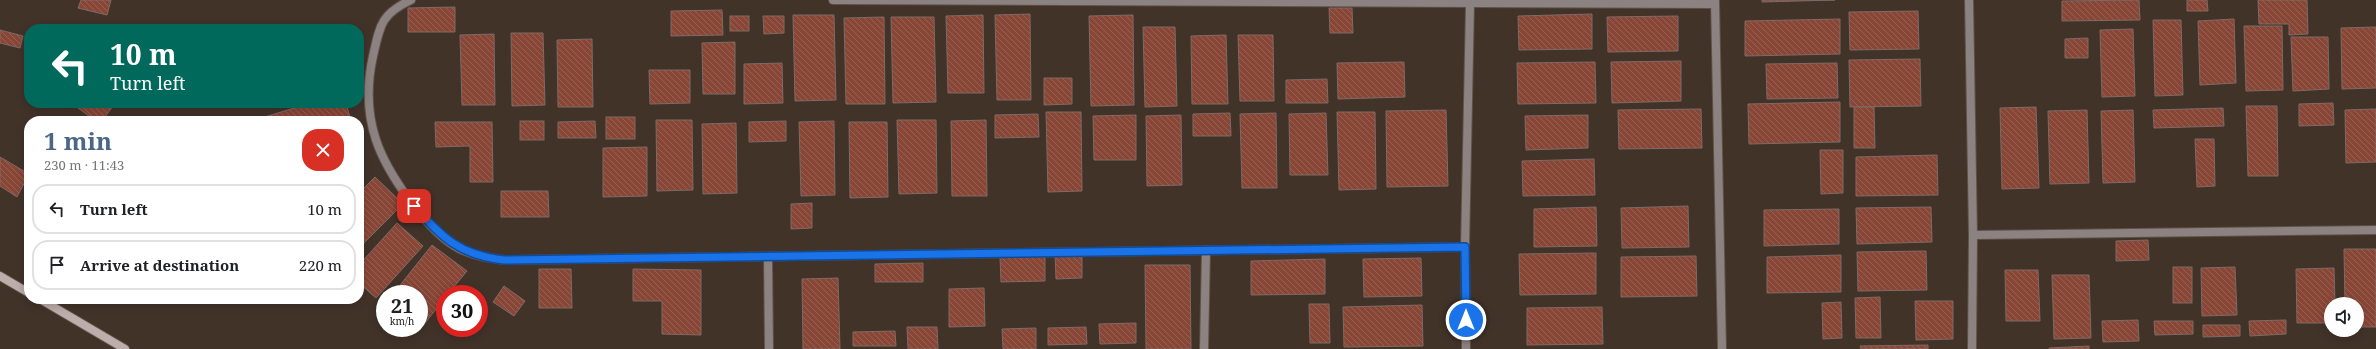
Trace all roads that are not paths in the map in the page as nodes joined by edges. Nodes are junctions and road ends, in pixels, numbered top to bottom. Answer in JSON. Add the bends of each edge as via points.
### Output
{"nodes":[{"id":1,"x":411,"y":0,"type":"edge"},
{"id":2,"x":833,"y":0,"type":"edge"},
{"id":3,"x":1969,"y":0,"type":"edge"},
{"id":4,"x":1715,"y":2,"type":"edge"},
{"id":5,"x":1470,"y":4,"type":"junction"},
{"id":6,"x":2376,"y":230,"type":"edge"},
{"id":7,"x":1973,"y":234,"type":"junction"},
{"id":8,"x":1465,"y":247,"type":"junction"},
{"id":9,"x":1206,"y":250,"type":"junction"},
{"id":10,"x":768,"y":257,"type":"junction"},
{"id":11,"x":0,"y":276,"type":"edge"},
{"id":12,"x":24,"y":290,"type":"edge"},
{"id":13,"x":48,"y":304,"type":"edge"},
{"id":14,"x":125,"y":349,"type":"edge"},
{"id":15,"x":769,"y":349,"type":"edge"},
{"id":16,"x":1204,"y":349,"type":"edge"},
{"id":17,"x":1466,"y":349,"type":"edge"},
{"id":18,"x":1722,"y":349,"type":"edge"},
{"id":19,"x":1972,"y":349,"type":"edge"}],
"edges":[{"from":1,"to":10,"type":"street","via":[[393,8],[380,24],[369,76],[369,106],[376,139],[386,164],[414,206],[435,229],[458,248],[481,257],[504,260]]},
{"from":2,"to":5,"type":"street"},
{"from":3,"to":7,"type":"street"},
{"from":4,"to":5,"type":"street"},
{"from":4,"to":18,"type":"street"},
{"from":5,"to":8,"type":"street"},
{"from":6,"to":7,"type":"street"},
{"from":7,"to":19,"type":"street"},
{"from":8,"to":9,"type":"street"},
{"from":8,"to":17,"type":"street"},
{"from":9,"to":10,"type":"street"},
{"from":9,"to":16,"type":"street"},
{"from":10,"to":15,"type":"street"},
{"from":11,"to":12,"type":"street"},
{"from":13,"to":14,"type":"street"}]}
